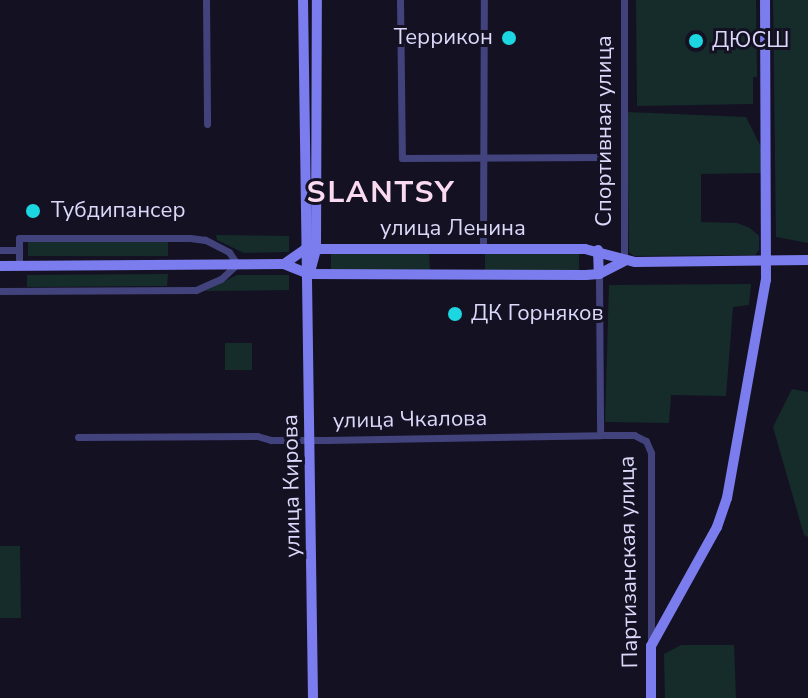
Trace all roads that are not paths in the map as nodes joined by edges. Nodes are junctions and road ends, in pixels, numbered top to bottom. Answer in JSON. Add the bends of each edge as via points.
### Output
{"nodes":[{"id":1,"x":206,"y":0,"type":"edge"},
{"id":2,"x":303,"y":0,"type":"edge"},
{"id":3,"x":317,"y":0,"type":"edge"},
{"id":4,"x":400,"y":0,"type":"edge"},
{"id":5,"x":484,"y":0,"type":"edge"},
{"id":6,"x":624,"y":0,"type":"edge"},
{"id":7,"x":765,"y":0,"type":"edge"},
{"id":8,"x":207,"y":124,"type":"dead end"},
{"id":9,"x":482,"y":157,"type":"junction"},
{"id":10,"x":604,"y":157,"type":"dead end"},
{"id":11,"x":483,"y":249,"type":"junction"},
{"id":12,"x":0,"y":250,"type":"edge"},
{"id":13,"x":19,"y":250,"type":"junction"},
{"id":14,"x":310,"y":250,"type":"junction"},
{"id":15,"x":598,"y":250,"type":"junction"},
{"id":16,"x":767,"y":260,"type":"junction"},
{"id":17,"x":808,"y":260,"type":"edge"},
{"id":18,"x":624,"y":261,"type":"junction"},
{"id":19,"x":237,"y":264,"type":"junction"},
{"id":20,"x":284,"y":264,"type":"junction"},
{"id":21,"x":19,"y":265,"type":"junction"},
{"id":22,"x":0,"y":266,"type":"edge"},
{"id":23,"x":309,"y":274,"type":"junction"},
{"id":24,"x":599,"y":274,"type":"junction"},
{"id":25,"x":0,"y":291,"type":"edge"},
{"id":26,"x":600,"y":435,"type":"junction"},
{"id":27,"x":78,"y":437,"type":"dead end"},
{"id":28,"x":312,"y":440,"type":"junction"},
{"id":29,"x":651,"y":646,"type":"junction"},
{"id":30,"x":313,"y":698,"type":"edge"},
{"id":31,"x":651,"y":698,"type":"edge"}],
"edges":[{"from":1,"to":8,"type":"street"},
{"from":2,"to":14,"type":"street","name":"улица Кирова"},
{"from":3,"to":14,"type":"street","name":"улица Кирова"},
{"from":4,"to":9,"type":"street","via":[[402,158]]},
{"from":5,"to":9,"type":"street"},
{"from":6,"to":18,"type":"street","name":"Спортивная улица"},
{"from":7,"to":16,"type":"street"},
{"from":9,"to":10,"type":"street"},
{"from":9,"to":11,"type":"street"},
{"from":11,"to":14,"type":"street","name":"улица Ленина"},
{"from":11,"to":15,"type":"street","name":"улица Ленина"},
{"from":12,"to":13,"type":"street"},
{"from":13,"to":19,"type":"street","via":[[19,238],[190,238],[229,252]]},
{"from":13,"to":21,"type":"street"},
{"from":14,"to":20,"type":"street"},
{"from":14,"to":23,"type":"street","name":"улица Кирова"},
{"from":15,"to":18,"type":"street","name":"улица Ленина"},
{"from":15,"to":24,"type":"street"},
{"from":16,"to":17,"type":"street","name":"улица Ленина"},
{"from":16,"to":18,"type":"street","name":"улица Ленина"},
{"from":16,"to":29,"type":"street","via":[[727,498],[717,527]]},
{"from":18,"to":24,"type":"street","name":"улица Ленина"},
{"from":19,"to":20,"type":"street","name":"улица Ленина"},
{"from":19,"to":21,"type":"street","name":"улица Ленина"},
{"from":19,"to":25,"type":"street","via":[[221,279],[196,290]]},
{"from":20,"to":23,"type":"street","name":"улица Ленина"},
{"from":21,"to":22,"type":"street","name":"улица Ленина"},
{"from":23,"to":24,"type":"street","name":"улица Ленина"},
{"from":23,"to":28,"type":"street","name":"улица Кирова"},
{"from":24,"to":26,"type":"street","name":"Партизанская улица"},
{"from":26,"to":28,"type":"street","name":"улица Чкалова"},
{"from":26,"to":29,"type":"street","name":"Партизанская улица","via":[[634,435],[646,441],[651,453]]},
{"from":27,"to":28,"type":"street","name":"улица Чкалова"},
{"from":28,"to":30,"type":"street","name":"улица Кирова"},
{"from":29,"to":31,"type":"street","name":"Партизанская улица"}]}
